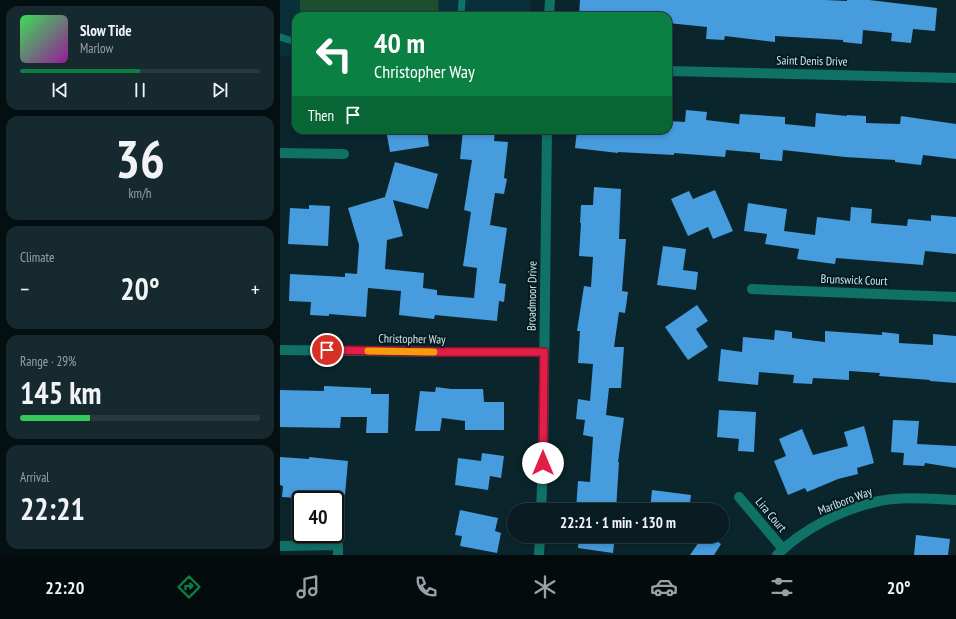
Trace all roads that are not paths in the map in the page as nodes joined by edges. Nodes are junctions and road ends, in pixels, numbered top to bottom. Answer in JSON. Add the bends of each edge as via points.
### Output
{"nodes":[{"id":1,"x":462,"y":0,"type":"edge"},
{"id":2,"x":550,"y":0,"type":"edge"},
{"id":3,"x":461,"y":12,"type":"edge"},
{"id":4,"x":549,"y":12,"type":"edge"},
{"id":5,"x":280,"y":37,"type":"edge"},
{"id":6,"x":292,"y":41,"type":"edge"},
{"id":7,"x":672,"y":71,"type":"edge"},
{"id":8,"x":956,"y":78,"type":"edge"},
{"id":9,"x":547,"y":134,"type":"edge"},
{"id":10,"x":280,"y":153,"type":"edge"},
{"id":11,"x":344,"y":154,"type":"dead end"},
{"id":12,"x":752,"y":289,"type":"dead end"},
{"id":13,"x":956,"y":297,"type":"edge"},
{"id":14,"x":280,"y":350,"type":"edge"},
{"id":15,"x":544,"y":352,"type":"junction"},
{"id":16,"x":739,"y":497,"type":"dead end"},
{"id":17,"x":956,"y":500,"type":"edge"},
{"id":18,"x":541,"y":503,"type":"edge"},
{"id":19,"x":540,"y":543,"type":"edge"},
{"id":20,"x":280,"y":546,"type":"edge"},
{"id":21,"x":780,"y":552,"type":"edge"},
{"id":22,"x":338,"y":555,"type":"edge"},
{"id":23,"x":539,"y":555,"type":"edge"}],
"edges":[{"from":1,"to":3,"type":"lane"},
{"from":2,"to":4,"type":"street"},
{"from":5,"to":6,"type":"lane"},
{"from":7,"to":8,"type":"street","name":"Saint Denis Drive"},
{"from":9,"to":15,"type":"street","name":"Broadmoor Drive"},
{"from":10,"to":11,"type":"street"},
{"from":12,"to":13,"type":"street","name":"Brunswick Court"},
{"from":14,"to":15,"type":"street","name":"Christopher Way"},
{"from":15,"to":18,"type":"street","name":"Broadmoor Drive"},
{"from":16,"to":21,"type":"street","name":"Lira Court"},
{"from":17,"to":21,"type":"street","name":"Marlboro Way","via":[[908,498],[880,501],[855,508],[809,531]]},
{"from":19,"to":23,"type":"street"},
{"from":20,"to":22,"type":"street","via":[[338,545]]}]}
